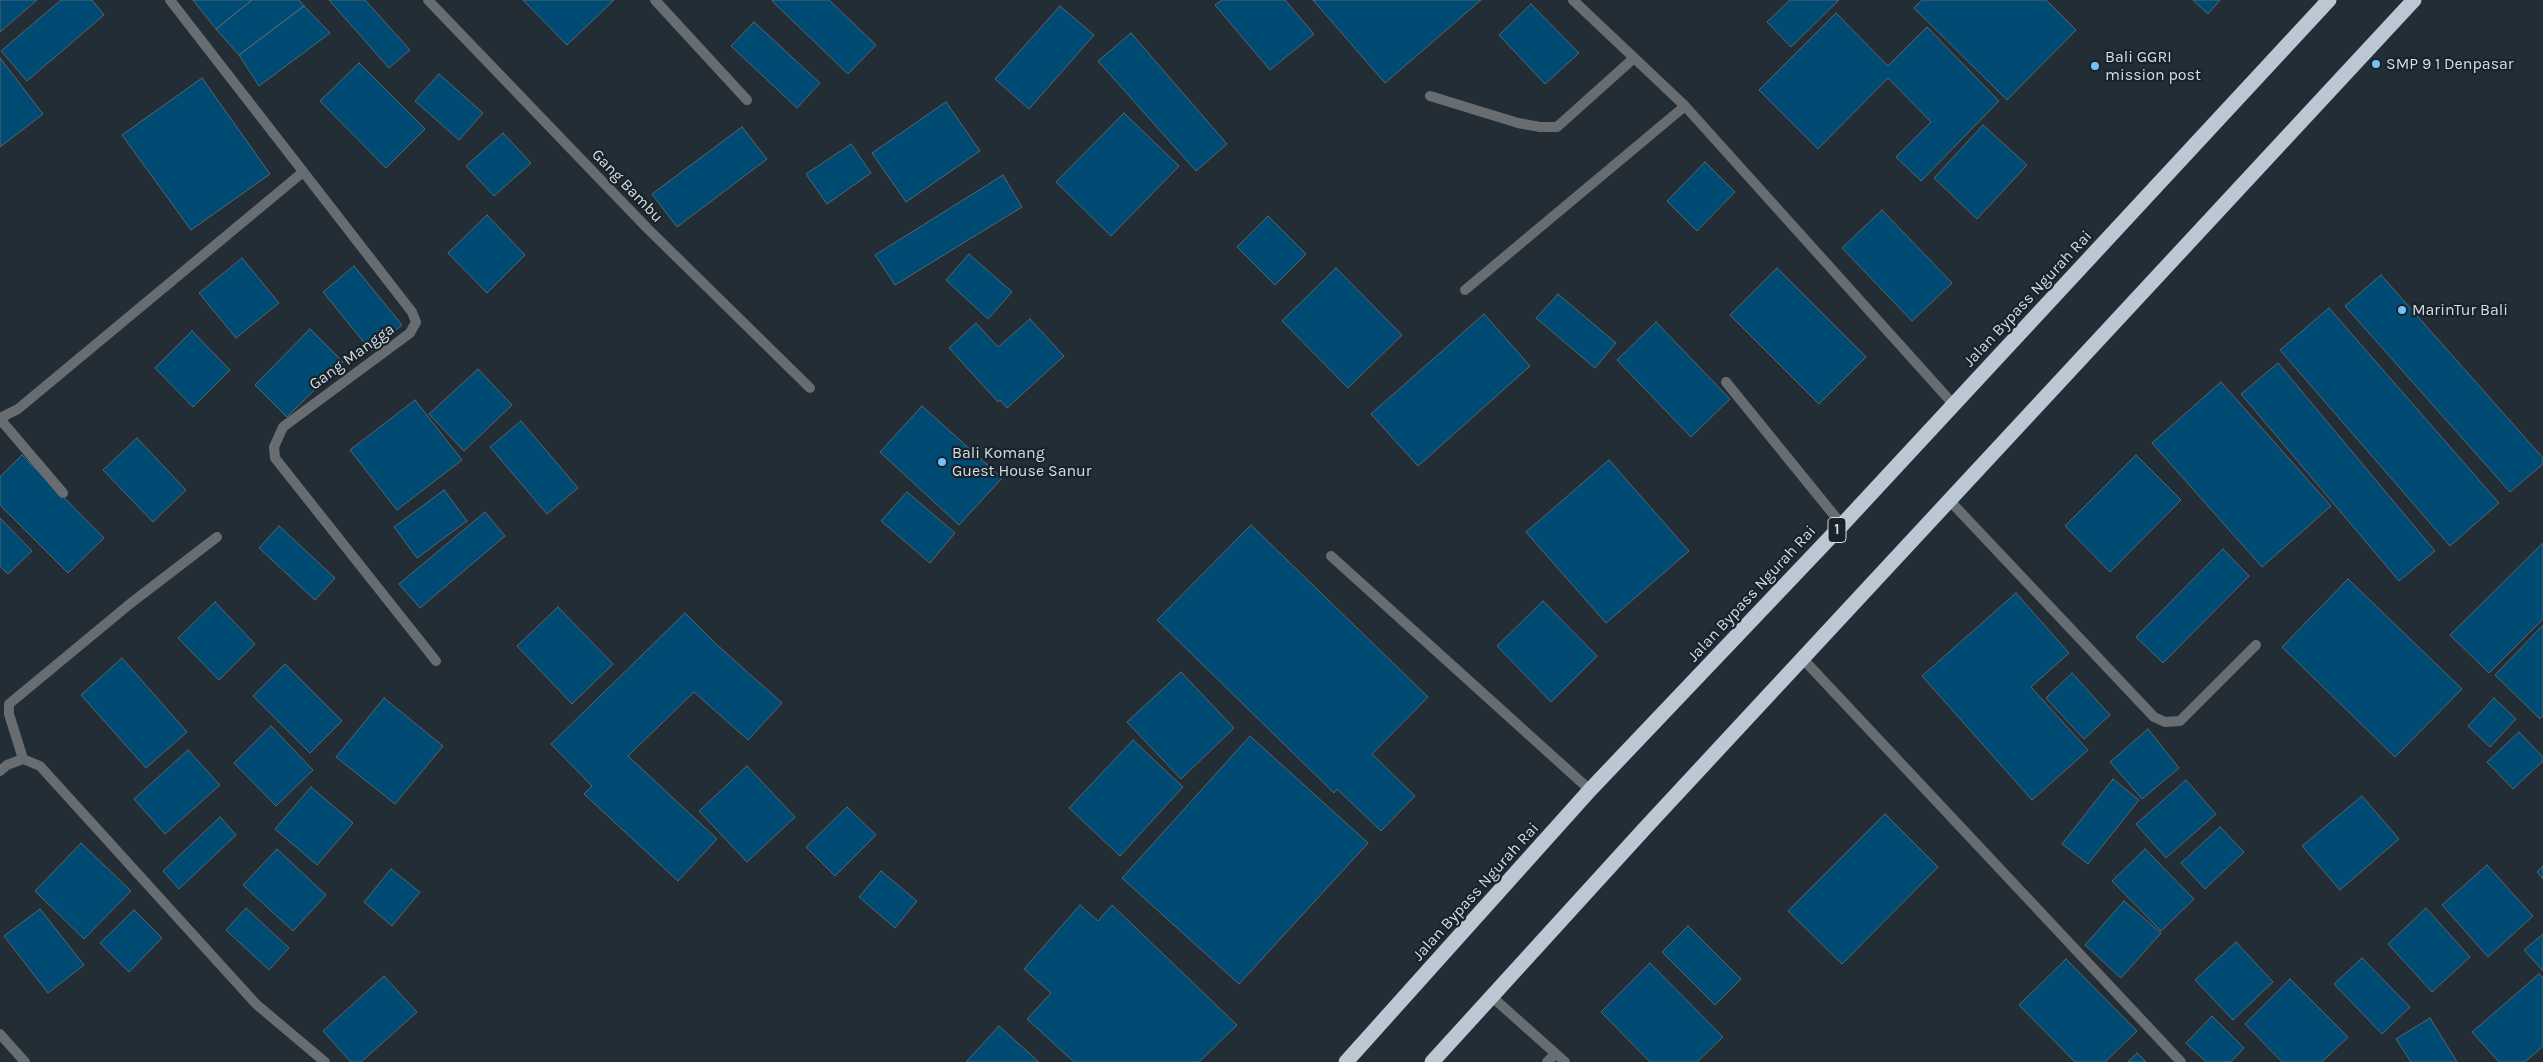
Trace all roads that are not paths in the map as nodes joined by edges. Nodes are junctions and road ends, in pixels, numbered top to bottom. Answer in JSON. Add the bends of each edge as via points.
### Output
{"nodes":[{"id":1,"x":170,"y":0,"type":"edge"},
{"id":2,"x":428,"y":0,"type":"edge"},
{"id":3,"x":655,"y":0,"type":"edge"},
{"id":4,"x":1573,"y":0,"type":"edge"},
{"id":5,"x":2329,"y":0,"type":"edge"},
{"id":6,"x":2414,"y":0,"type":"edge"},
{"id":7,"x":1634,"y":58,"type":"junction"},
{"id":8,"x":1430,"y":96,"type":"dead end"},
{"id":9,"x":747,"y":100,"type":"dead end"},
{"id":10,"x":1685,"y":106,"type":"junction"},
{"id":11,"x":303,"y":172,"type":"junction"},
{"id":12,"x":1465,"y":290,"type":"dead end"},
{"id":13,"x":1726,"y":382,"type":"dead end"},
{"id":14,"x":810,"y":388,"type":"dead end"},
{"id":15,"x":1954,"y":405,"type":"junction"},
{"id":16,"x":0,"y":418,"type":"edge"},
{"id":17,"x":63,"y":493,"type":"dead end"},
{"id":18,"x":1950,"y":501,"type":"junction"},
{"id":19,"x":1842,"y":524,"type":"junction"},
{"id":20,"x":217,"y":537,"type":"dead end"},
{"id":21,"x":1331,"y":556,"type":"dead end"},
{"id":22,"x":2256,"y":646,"type":"dead end"},
{"id":23,"x":1803,"y":659,"type":"junction"},
{"id":24,"x":436,"y":661,"type":"dead end"},
{"id":25,"x":23,"y":759,"type":"junction"},
{"id":26,"x":0,"y":771,"type":"edge"},
{"id":27,"x":1590,"y":790,"type":"junction"},
{"id":28,"x":1491,"y":996,"type":"junction"},
{"id":29,"x":0,"y":1034,"type":"edge"},
{"id":30,"x":1555,"y":1054,"type":"junction"},
{"id":31,"x":24,"y":1062,"type":"edge"},
{"id":32,"x":325,"y":1062,"type":"edge"},
{"id":33,"x":1346,"y":1062,"type":"edge"},
{"id":34,"x":1432,"y":1062,"type":"edge"},
{"id":35,"x":1547,"y":1062,"type":"edge"},
{"id":36,"x":1565,"y":1062,"type":"edge"},
{"id":37,"x":2181,"y":1062,"type":"edge"}],
"edges":[{"from":1,"to":11,"type":"street","name":"Gang Mangga"},
{"from":2,"to":14,"type":"street","name":"Gang Bambu","via":[[647,228]]},
{"from":3,"to":9,"type":"street"},
{"from":4,"to":7,"type":"street"},
{"from":5,"to":15,"type":"highway","name":"Jalan Bypass Ngurah Rai","number":"1"},
{"from":6,"to":18,"type":"highway"},
{"from":7,"to":8,"type":"street","via":[[1557,126],[1518,123]]},
{"from":7,"to":10,"type":"street"},
{"from":10,"to":12,"type":"street"},
{"from":10,"to":15,"type":"street"},
{"from":11,"to":16,"type":"street","via":[[18,409]]},
{"from":11,"to":24,"type":"street","name":"Gang Mangga","via":[[412,312],[416,322],[410,333],[283,427],[277,438],[275,458]]},
{"from":13,"to":19,"type":"street"},
{"from":15,"to":19,"type":"highway","name":"Jalan Bypass Ngurah Rai","number":"1"},
{"from":16,"to":17,"type":"street"},
{"from":18,"to":22,"type":"street","via":[[2154,718],[2180,722]]},
{"from":18,"to":23,"type":"highway"},
{"from":19,"to":27,"type":"highway","name":"Jalan Bypass Ngurah Rai","number":"1"},
{"from":20,"to":25,"type":"street","via":[[9,704]]},
{"from":21,"to":27,"type":"street"},
{"from":23,"to":28,"type":"highway"},
{"from":23,"to":37,"type":"street"},
{"from":25,"to":26,"type":"street"},
{"from":25,"to":32,"type":"street","via":[[40,766],[256,1004]]},
{"from":27,"to":33,"type":"highway","name":"Jalan Bypass Ngurah Rai","number":"1"},
{"from":28,"to":30,"type":"street"},
{"from":28,"to":34,"type":"highway"},
{"from":29,"to":31,"type":"street"},
{"from":30,"to":35,"type":"street"},
{"from":30,"to":36,"type":"street"}]}
